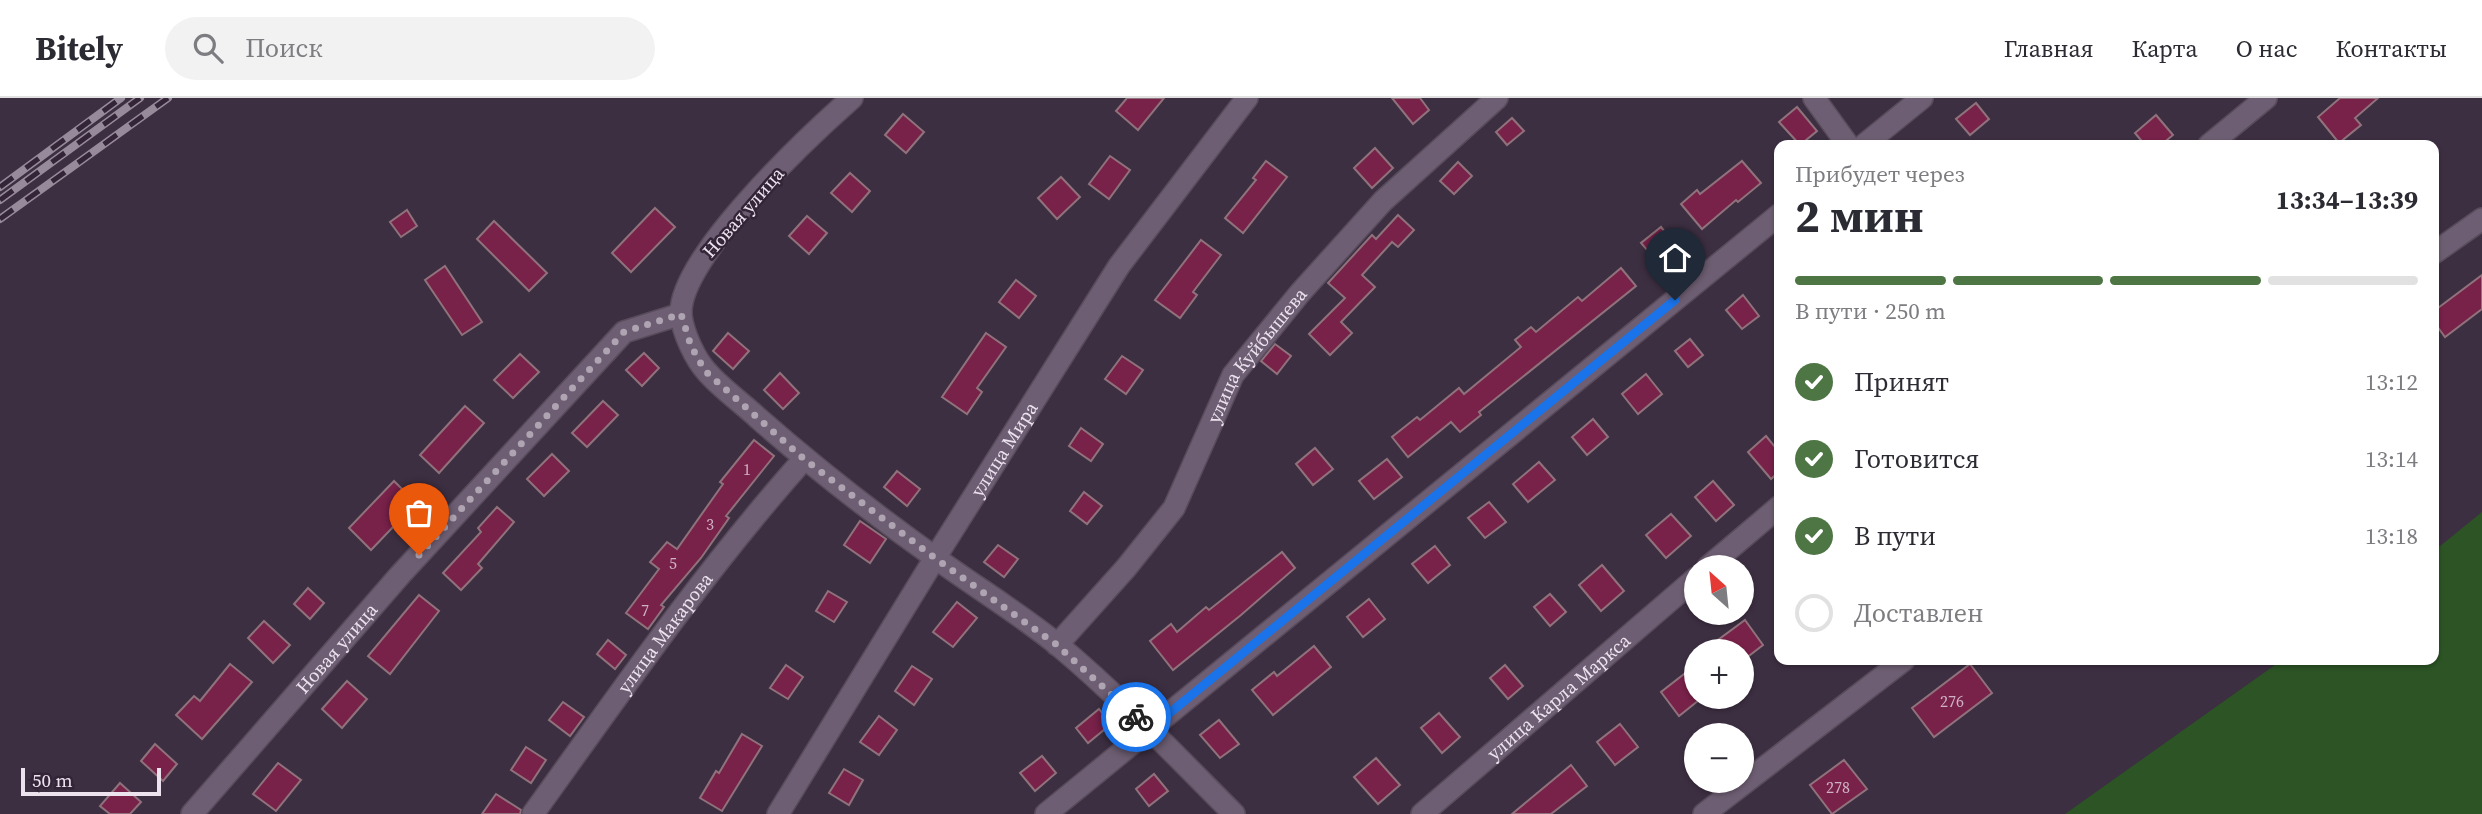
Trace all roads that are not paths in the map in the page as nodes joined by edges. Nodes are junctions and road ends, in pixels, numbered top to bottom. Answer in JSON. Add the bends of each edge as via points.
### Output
{"nodes":[{"id":1,"x":827,"y":98,"type":"edge"},
{"id":2,"x":852,"y":98,"type":"edge"},
{"id":3,"x":1247,"y":98,"type":"edge"},
{"id":4,"x":1497,"y":98,"type":"edge"},
{"id":5,"x":1814,"y":98,"type":"edge"},
{"id":6,"x":1922,"y":98,"type":"edge"},
{"id":7,"x":2266,"y":98,"type":"edge"},
{"id":8,"x":821,"y":125,"type":"junction"},
{"id":9,"x":1844,"y":140,"type":"edge"},
{"id":10,"x":1870,"y":140,"type":"edge"},
{"id":11,"x":2214,"y":140,"type":"edge"},
{"id":12,"x":1774,"y":219,"type":"edge"},
{"id":13,"x":2482,"y":219,"type":"edge"},
{"id":14,"x":2439,"y":249,"type":"edge"},
{"id":15,"x":681,"y":314,"type":"junction"},
{"id":16,"x":804,"y":459,"type":"junction"},
{"id":17,"x":1774,"y":511,"type":"edge"},
{"id":18,"x":1722,"y":555,"type":"edge"},
{"id":19,"x":935,"y":558,"type":"junction"},
{"id":20,"x":1684,"y":588,"type":"edge"},
{"id":21,"x":1057,"y":645,"type":"junction"},
{"id":22,"x":1898,"y":665,"type":"edge"},
{"id":23,"x":1150,"y":729,"type":"junction"},
{"id":24,"x":192,"y":814,"type":"edge"},
{"id":25,"x":533,"y":814,"type":"edge"},
{"id":26,"x":778,"y":814,"type":"edge"},
{"id":27,"x":1046,"y":814,"type":"edge"},
{"id":28,"x":1234,"y":814,"type":"edge"},
{"id":29,"x":1422,"y":814,"type":"edge"},
{"id":30,"x":1704,"y":814,"type":"edge"}],
"edges":[{"from":1,"to":8,"type":"street"},
{"from":2,"to":8,"type":"street","name":"Новая улица"},
{"from":3,"to":19,"type":"street","name":"улица Мира","via":[[1119,266]]},
{"from":4,"to":21,"type":"street","name":"улица Куйбышева","via":[[1383,201],[1233,375],[1174,509]]},
{"from":5,"to":9,"type":"street"},
{"from":6,"to":10,"type":"street"},
{"from":7,"to":11,"type":"street"},
{"from":8,"to":15,"type":"street","name":"Новая улица","via":[[711,245],[692,275]]},
{"from":12,"to":23,"type":"street"},
{"from":13,"to":14,"type":"street"},
{"from":15,"to":16,"type":"street","via":[[705,371]]},
{"from":15,"to":24,"type":"street","name":"Новая улица","via":[[624,332],[400,576]]},
{"from":16,"to":19,"type":"street"},
{"from":16,"to":25,"type":"street","name":"улица Макарова","via":[[626,684]]},
{"from":17,"to":18,"type":"street"},
{"from":19,"to":21,"type":"street"},
{"from":19,"to":26,"type":"street","name":"улица Мира"},
{"from":20,"to":29,"type":"street","name":"улица Карла Маркса"},
{"from":21,"to":23,"type":"street"},
{"from":22,"to":30,"type":"street"},
{"from":23,"to":27,"type":"street"},
{"from":23,"to":28,"type":"street"}]}
